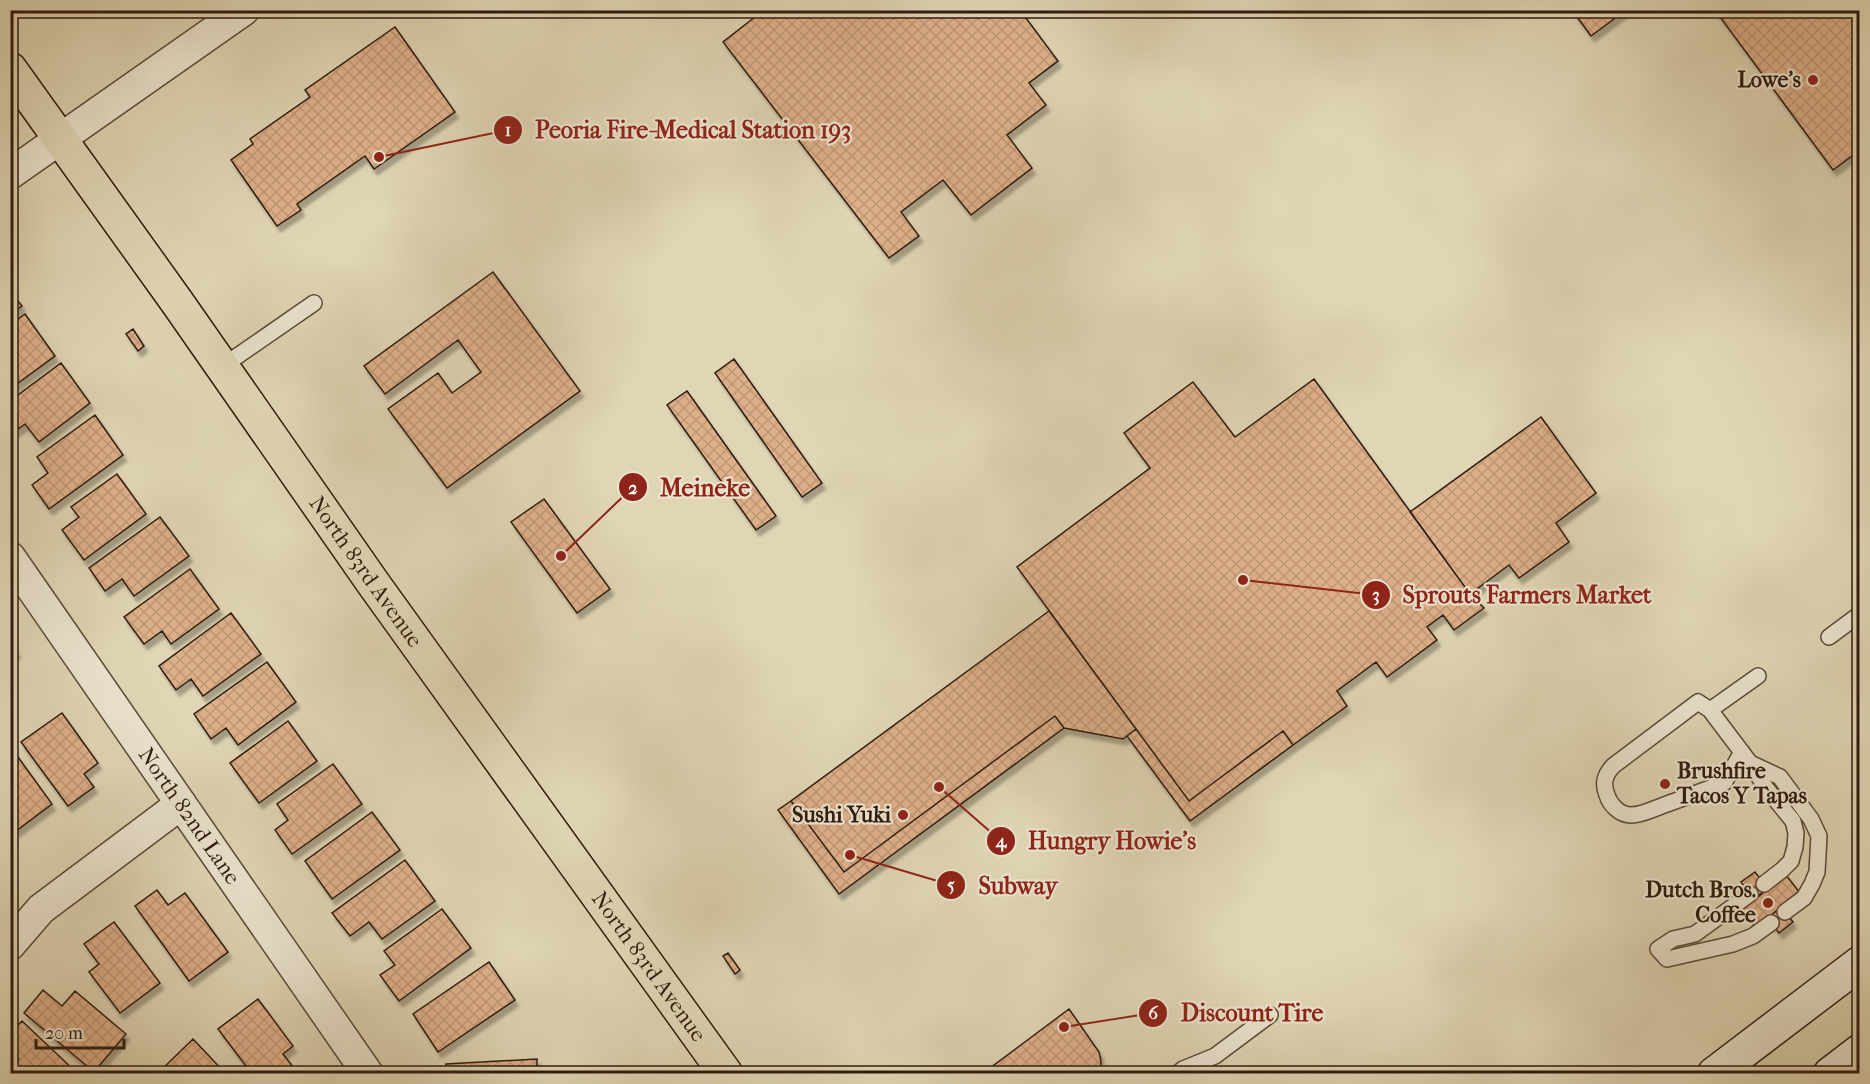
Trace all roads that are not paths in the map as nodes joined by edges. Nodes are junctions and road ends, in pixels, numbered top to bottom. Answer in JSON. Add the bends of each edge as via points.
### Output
{"nodes":[{"id":1,"x":244,"y":10,"type":"edge"},
{"id":2,"x":10,"y":69,"type":"edge"},
{"id":3,"x":60,"y":139,"type":"junction"},
{"id":4,"x":10,"y":174,"type":"edge"},
{"id":5,"x":314,"y":303,"type":"dead end"},
{"id":6,"x":222,"y":366,"type":"junction"},
{"id":7,"x":10,"y":557,"type":"edge"},
{"id":8,"x":1860,"y":614,"type":"edge"},
{"id":9,"x":1829,"y":637,"type":"dead end"},
{"id":10,"x":1758,"y":676,"type":"dead end"},
{"id":11,"x":1710,"y":710,"type":"junction"},
{"id":12,"x":1746,"y":758,"type":"junction"},
{"id":13,"x":181,"y":804,"type":"junction"},
{"id":14,"x":1764,"y":884,"type":"dead end"},
{"id":15,"x":1750,"y":894,"type":"dead end"},
{"id":16,"x":1785,"y":912,"type":"dead end"},
{"id":17,"x":1771,"y":923,"type":"dead end"},
{"id":18,"x":10,"y":945,"type":"edge"},
{"id":19,"x":1860,"y":963,"type":"edge"},
{"id":20,"x":1270,"y":1015,"type":"dead end"},
{"id":21,"x":1860,"y":1051,"type":"edge"},
{"id":22,"x":1182,"y":1072,"type":"edge"},
{"id":23,"x":368,"y":1074,"type":"edge"},
{"id":24,"x":726,"y":1074,"type":"edge"},
{"id":25,"x":1714,"y":1074,"type":"edge"},
{"id":26,"x":1830,"y":1074,"type":"edge"}],
"edges":[{"from":1,"to":3,"type":"street"},
{"from":2,"to":3,"type":"main road","name":"North 83rd Avenue"},
{"from":3,"to":4,"type":"street"},
{"from":3,"to":6,"type":"main road","name":"North 83rd Avenue"},
{"from":5,"to":6,"type":"lane"},
{"from":6,"to":24,"type":"main road","name":"North 83rd Avenue"},
{"from":7,"to":13,"type":"street","name":"North 82nd Lane"},
{"from":8,"to":9,"type":"lane"},
{"from":10,"to":11,"type":"lane"},
{"from":11,"to":12,"type":"lane"},
{"from":11,"to":12,"type":"lane","via":[[1698,702],[1613,766],[1604,782],[1609,802],[1616,810],[1636,814],[1724,783]]},
{"from":12,"to":14,"type":"lane","via":[[1792,821],[1796,833],[1791,861]]},
{"from":12,"to":16,"type":"lane","via":[[1780,777],[1819,836],[1817,872],[1812,884],[1804,898]]},
{"from":13,"to":18,"type":"street","via":[[40,909]]},
{"from":13,"to":23,"type":"street","name":"North 82nd Lane"},
{"from":15,"to":17,"type":"lane","via":[[1695,934],[1673,939],[1658,949],[1666,960],[1733,944],[1754,936]]},
{"from":19,"to":25,"type":"main road"},
{"from":20,"to":22,"type":"lane","via":[[1215,1056]]},
{"from":21,"to":26,"type":"main road"}]}
